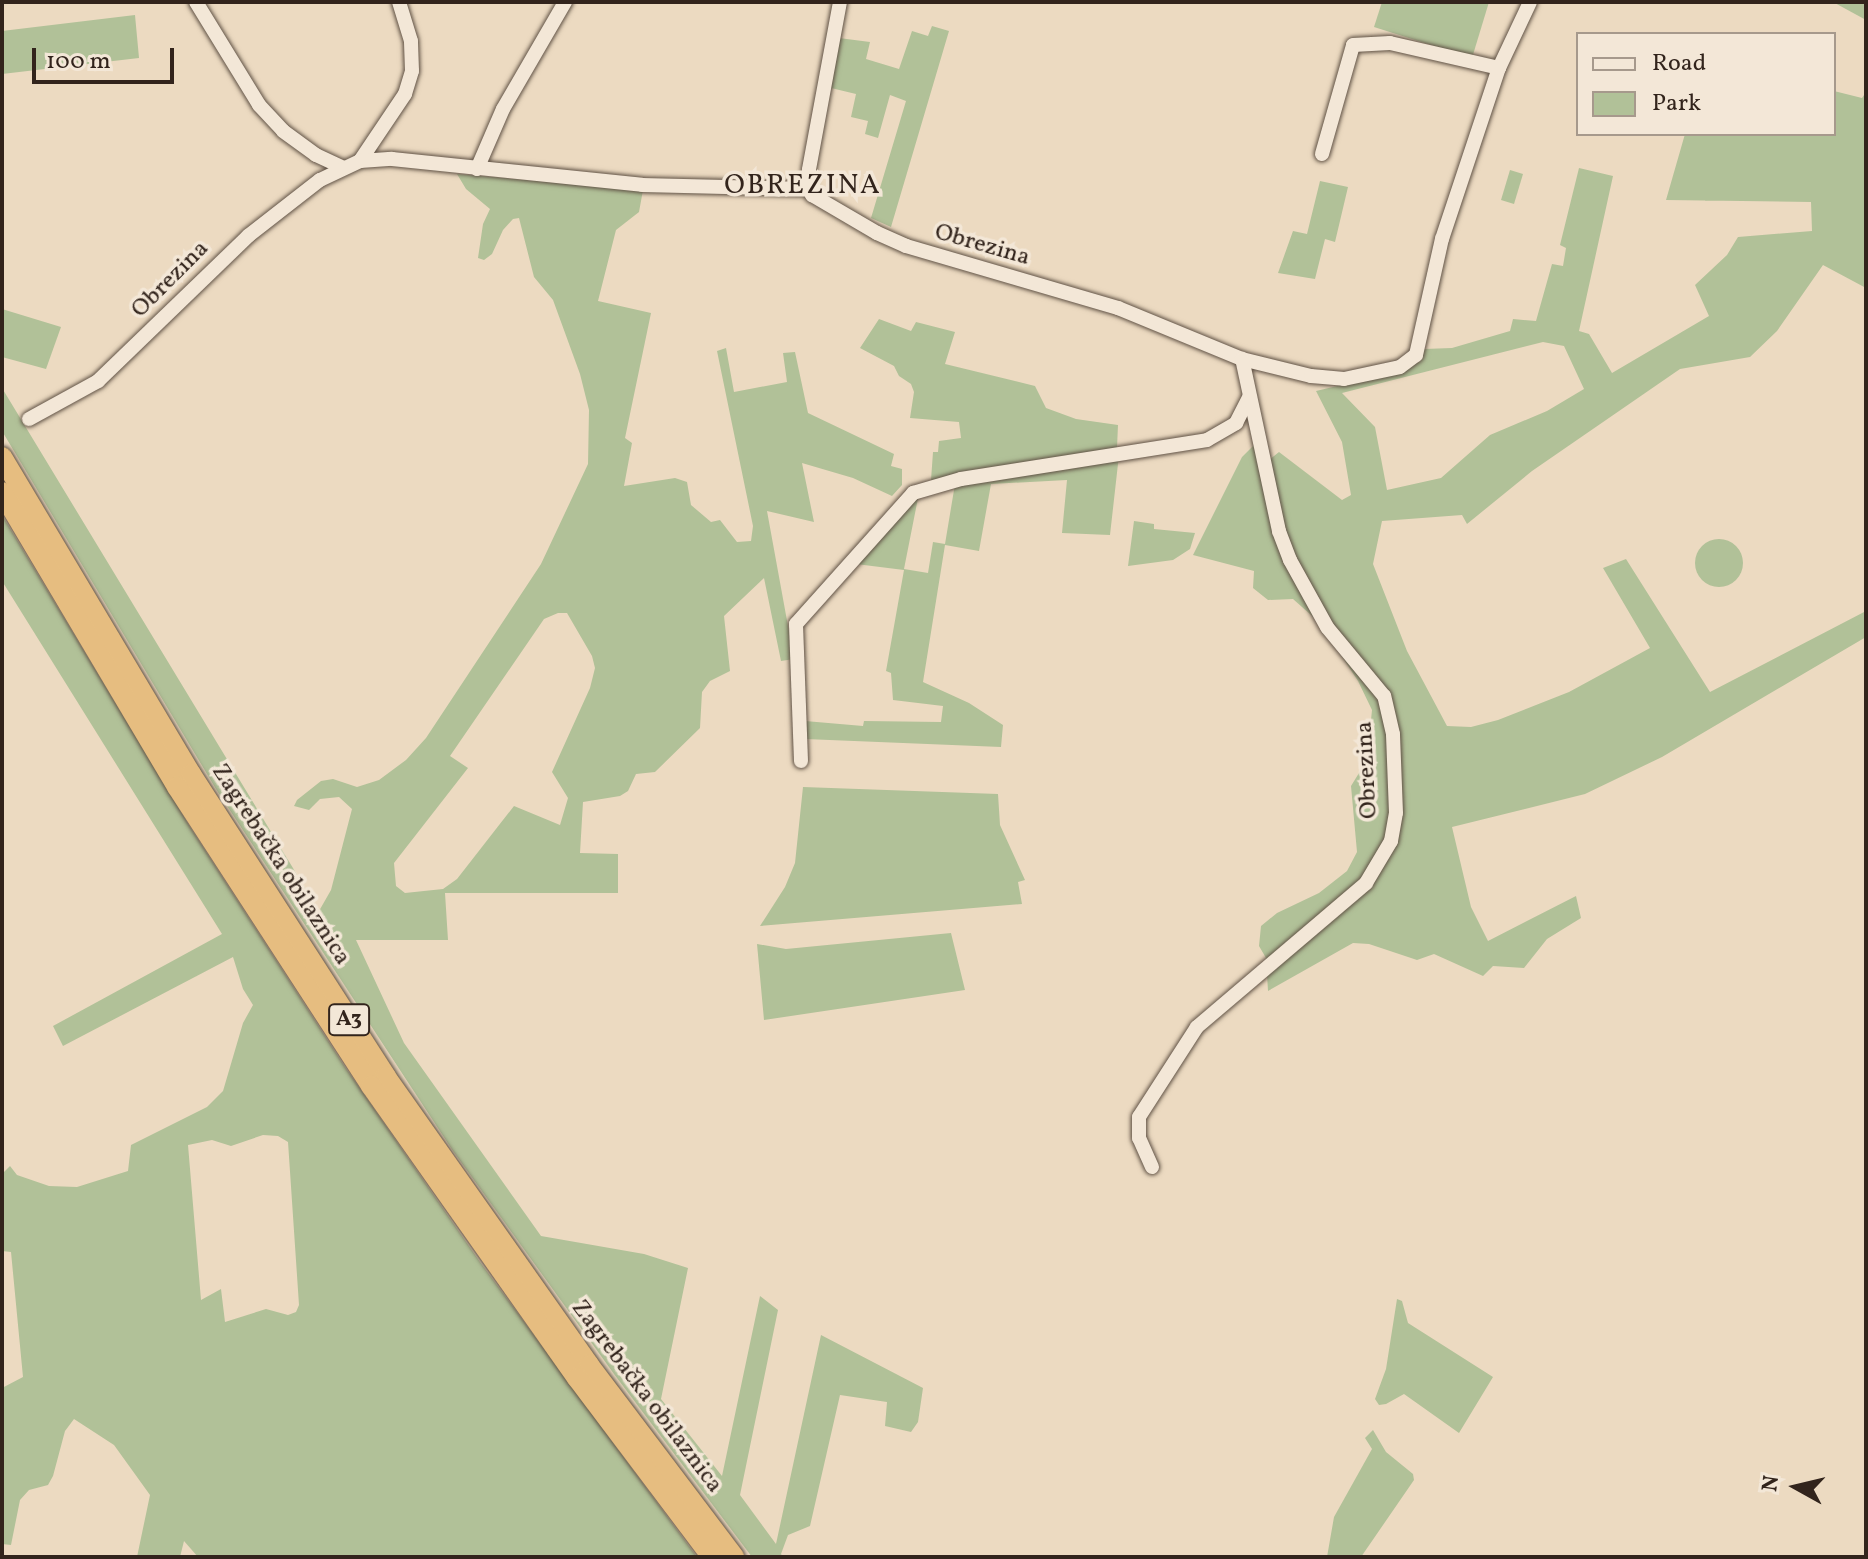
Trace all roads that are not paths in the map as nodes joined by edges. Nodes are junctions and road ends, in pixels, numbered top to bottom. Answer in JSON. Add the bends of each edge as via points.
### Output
{"nodes":[{"id":1,"x":196,"y":2,"type":"edge"},
{"id":2,"x":399,"y":2,"type":"edge"},
{"id":3,"x":565,"y":2,"type":"edge"},
{"id":4,"x":840,"y":2,"type":"edge"},
{"id":5,"x":1530,"y":2,"type":"edge"},
{"id":6,"x":1499,"y":68,"type":"junction"},
{"id":7,"x":1322,"y":154,"type":"dead end"},
{"id":8,"x":360,"y":161,"type":"junction"},
{"id":9,"x":342,"y":167,"type":"junction"},
{"id":10,"x":477,"y":169,"type":"junction"},
{"id":11,"x":809,"y":189,"type":"junction"},
{"id":12,"x":1242,"y":359,"type":"junction"},
{"id":13,"x":1249,"y":396,"type":"junction"},
{"id":14,"x":29,"y":419,"type":"dead end"},
{"id":15,"x":2,"y":457,"type":"edge"},
{"id":16,"x":2,"y":492,"type":"edge"},
{"id":17,"x":801,"y":761,"type":"dead end"},
{"id":18,"x":1152,"y":1167,"type":"dead end"},
{"id":19,"x":712,"y":1557,"type":"edge"},
{"id":20,"x":734,"y":1557,"type":"edge"}],
"edges":[{"from":1,"to":9,"type":"street","via":[[259,105],[305,147]]},
{"from":2,"to":8,"type":"street","via":[[411,41],[412,71],[405,94]]},
{"from":3,"to":10,"type":"street","via":[[503,109]]},
{"from":4,"to":11,"type":"street"},
{"from":5,"to":6,"type":"street","name":"Obrezina"},
{"from":6,"to":7,"type":"street","via":[[1390,43],[1353,45]]},
{"from":6,"to":12,"type":"street","name":"Obrezina","via":[[1442,239],[1419,347],[1411,361],[1365,376],[1329,379]]},
{"from":8,"to":9,"type":"street","name":"Obrezina"},
{"from":8,"to":10,"type":"street","name":"Obrezina","via":[[392,159]]},
{"from":9,"to":14,"type":"street","name":"Obrezina","via":[[248,236],[98,381]]},
{"from":10,"to":11,"type":"street","name":"Obrezina","via":[[642,185]]},
{"from":11,"to":12,"type":"street","name":"Obrezina","via":[[906,246],[1118,308]]},
{"from":12,"to":13,"type":"street","name":"Obrezina"},
{"from":13,"to":17,"type":"street","via":[[1236,423],[1207,440],[961,479],[913,493],[796,624]]},
{"from":13,"to":18,"type":"street","name":"Obrezina","via":[[1279,531],[1298,579],[1327,627],[1384,696],[1393,734],[1396,813],[1391,841],[1366,883],[1197,1027],[1139,1117],[1139,1138]]},
{"from":15,"to":20,"type":"highway","name":"Zagrebačka obilaznica","number":"A3","via":[[183,762],[378,1064],[589,1365]]},
{"from":16,"to":19,"type":"highway","name":"Zagrebačka obilaznica","number":"A3","via":[[177,787],[371,1086],[577,1378]]}]}
